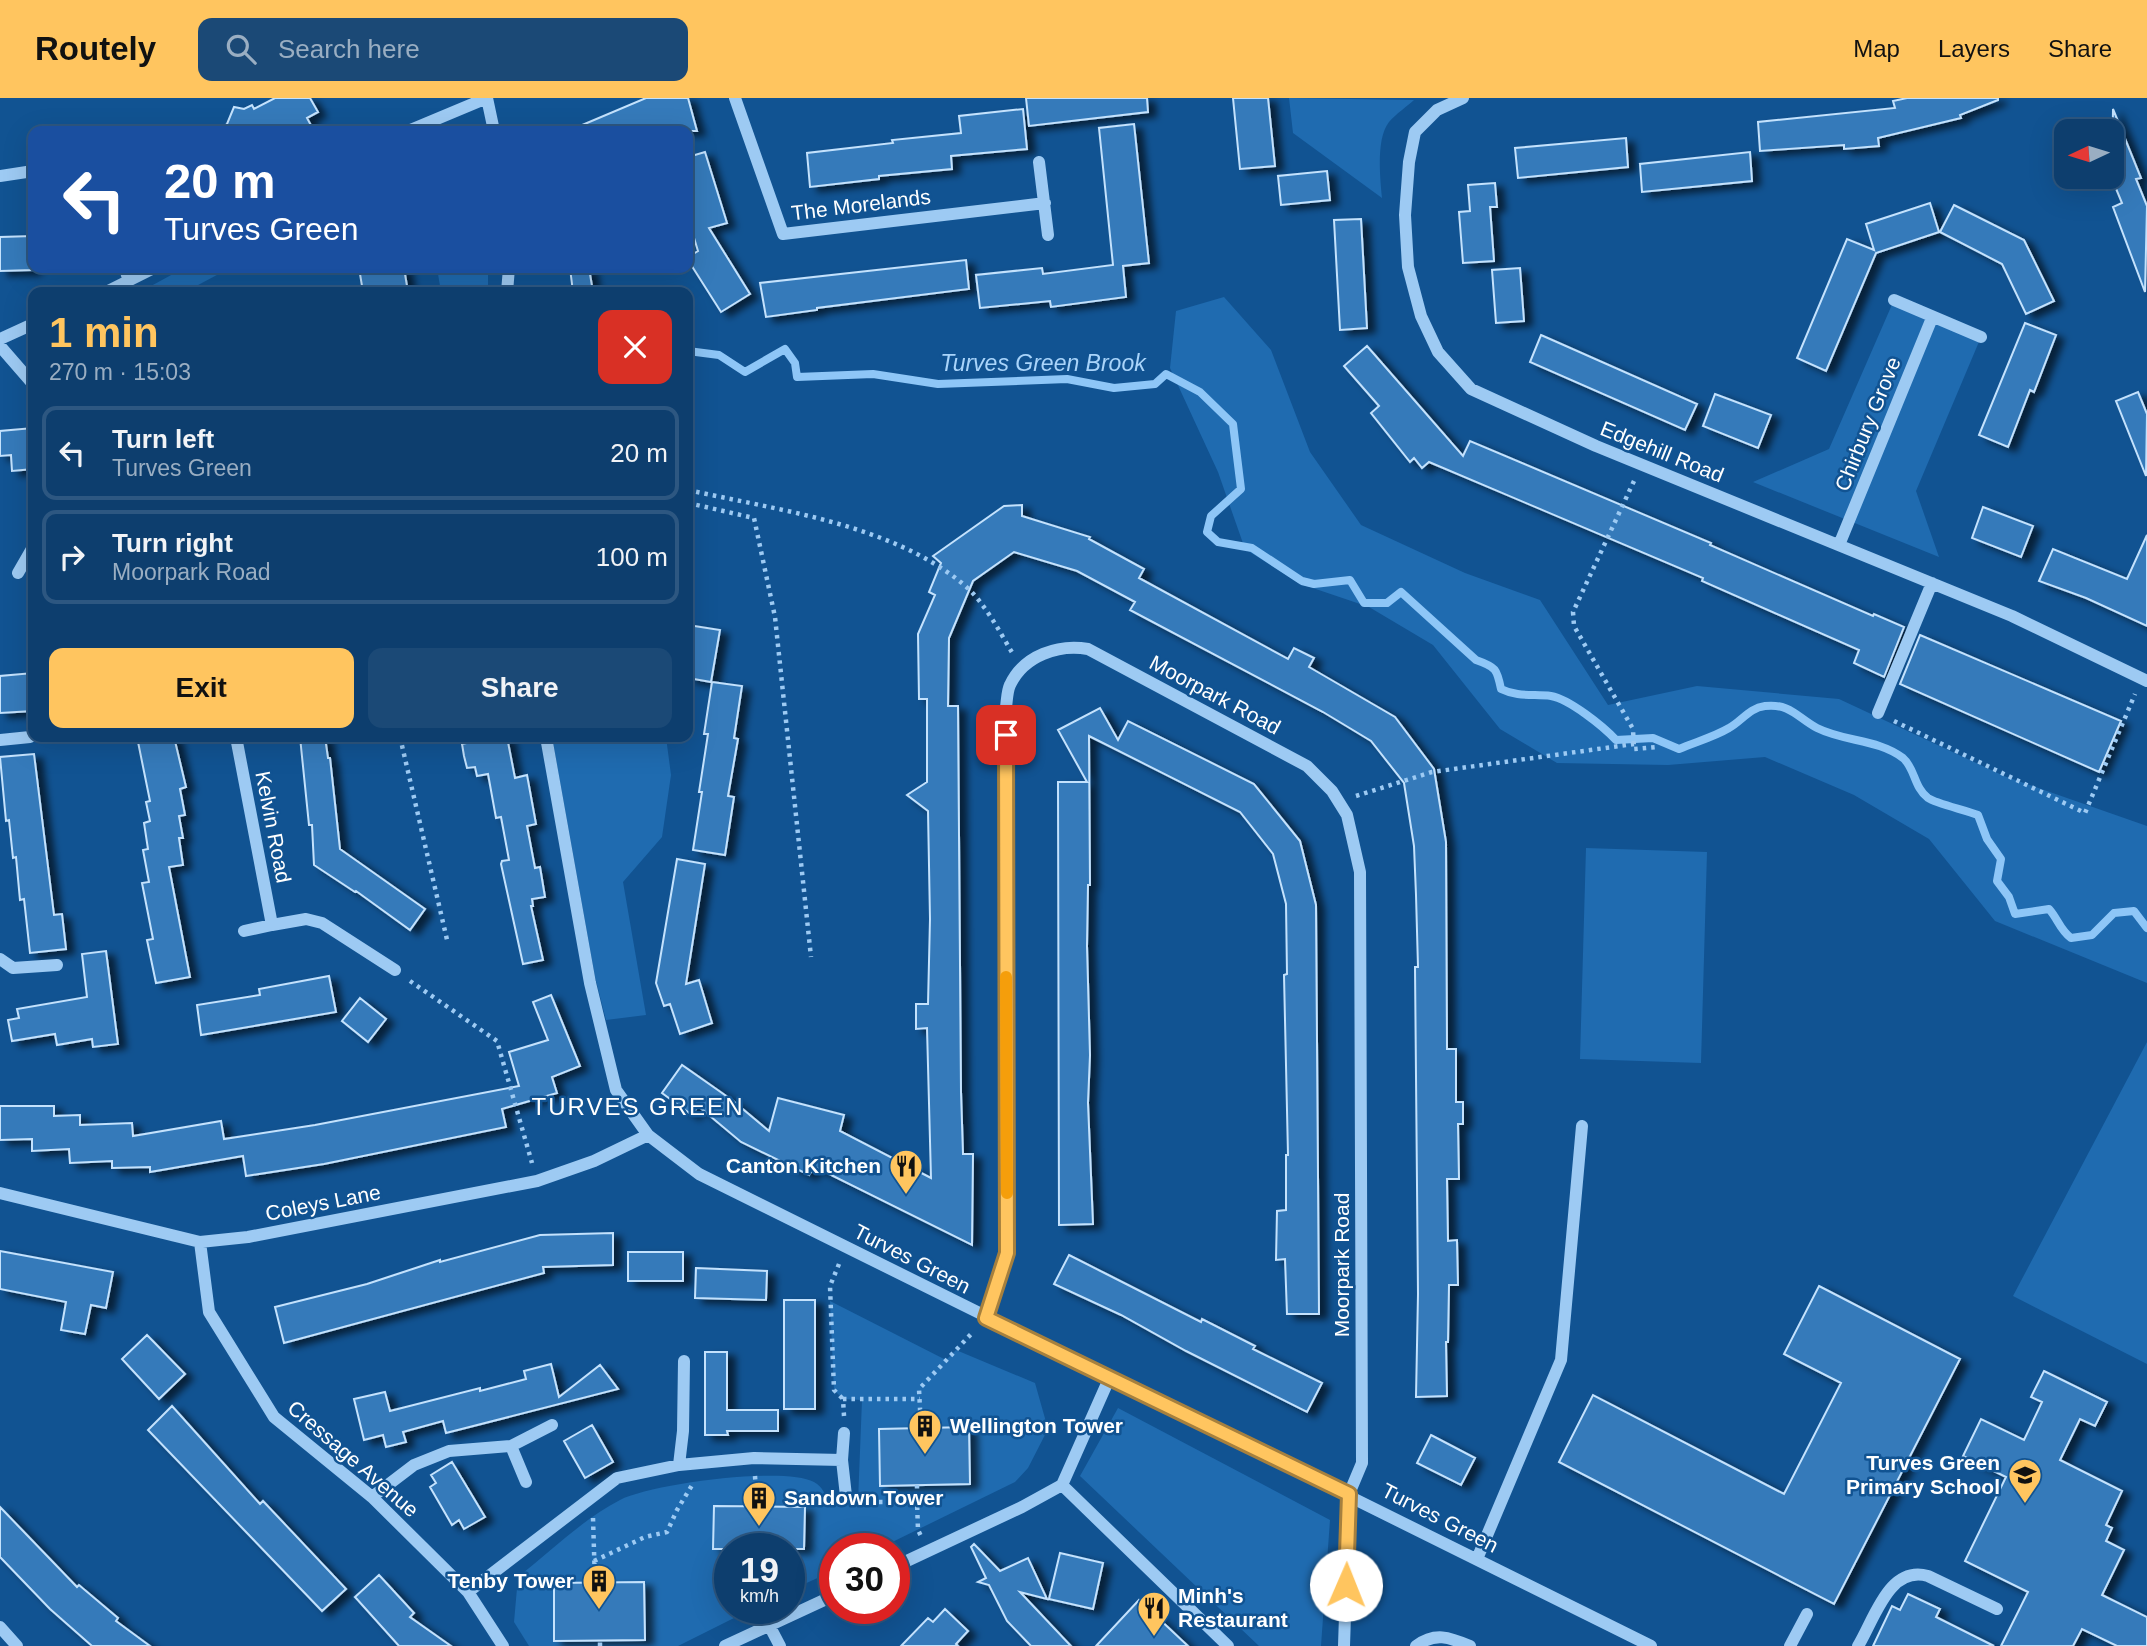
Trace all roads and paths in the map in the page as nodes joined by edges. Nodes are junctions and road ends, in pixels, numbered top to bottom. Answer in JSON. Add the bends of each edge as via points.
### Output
{"nodes":[{"id":1,"x":487,"y":98,"type":"edge"},
{"id":2,"x":735,"y":98,"type":"edge"},
{"id":3,"x":1463,"y":98,"type":"edge"},
{"id":4,"x":420,"y":126,"type":"edge"},
{"id":5,"x":493,"y":126,"type":"edge"},
{"id":6,"x":1040,"y":162,"type":"dead end"},
{"id":7,"x":28,"y":172,"type":"edge"},
{"id":8,"x":0,"y":176,"type":"edge"},
{"id":9,"x":1045,"y":203,"type":"junction"},
{"id":10,"x":1048,"y":234,"type":"dead end"},
{"id":11,"x":126,"y":273,"type":"edge"},
{"id":12,"x":145,"y":273,"type":"edge"},
{"id":13,"x":129,"y":282,"type":"junction"},
{"id":14,"x":118,"y":287,"type":"edge"},
{"id":15,"x":1894,"y":300,"type":"dead end"},
{"id":16,"x":1932,"y":318,"type":"junction"},
{"id":17,"x":28,"y":326,"type":"edge"},
{"id":18,"x":1981,"y":337,"type":"dead end"},
{"id":19,"x":0,"y":339,"type":"edge"},
{"id":20,"x":0,"y":346,"type":"edge"},
{"id":21,"x":28,"y":378,"type":"edge"},
{"id":22,"x":1641,"y":465,"type":"junction"},
{"id":23,"x":693,"y":491,"type":"edge"},
{"id":24,"x":693,"y":504,"type":"edge"},
{"id":25,"x":1839,"y":545,"type":"junction"},
{"id":26,"x":28,"y":556,"type":"edge"},
{"id":27,"x":18,"y":573,"type":"dead end"},
{"id":28,"x":1932,"y":583,"type":"junction"},
{"id":29,"x":1022,"y":670,"type":"junction"},
{"id":30,"x":2145,"y":680,"type":"edge"},
{"id":31,"x":1878,"y":713,"type":"joint"},
{"id":32,"x":28,"y":737,"type":"edge"},
{"id":33,"x":0,"y":740,"type":"edge"},
{"id":34,"x":237,"y":742,"type":"edge"},
{"id":35,"x":401,"y":742,"type":"edge"},
{"id":36,"x":547,"y":742,"type":"edge"},
{"id":37,"x":1634,"y":744,"type":"junction"},
{"id":38,"x":1657,"y":747,"type":"dead end"},
{"id":39,"x":1339,"y":802,"type":"junction"},
{"id":40,"x":272,"y":925,"type":"junction"},
{"id":41,"x":244,"y":931,"type":"dead end"},
{"id":42,"x":448,"y":944,"type":"dead end"},
{"id":43,"x":811,"y":957,"type":"dead end"},
{"id":44,"x":0,"y":959,"type":"edge"},
{"id":45,"x":57,"y":965,"type":"dead end"},
{"id":46,"x":395,"y":970,"type":"joint"},
{"id":47,"x":1582,"y":1126,"type":"dead end"},
{"id":48,"x":648,"y":1135,"type":"junction"},
{"id":49,"x":537,"y":1181,"type":"junction"},
{"id":50,"x":0,"y":1193,"type":"edge"},
{"id":51,"x":200,"y":1242,"type":"junction"},
{"id":52,"x":847,"y":1248,"type":"junction"},
{"id":53,"x":986,"y":1318,"type":"junction"},
{"id":54,"x":684,"y":1361,"type":"dead end"},
{"id":55,"x":1109,"y":1379,"type":"junction"},
{"id":56,"x":843,"y":1399,"type":"junction"},
{"id":57,"x":920,"y":1399,"type":"junction"},
{"id":58,"x":552,"y":1425,"type":"dead end"},
{"id":59,"x":921,"y":1428,"type":"dead end"},
{"id":60,"x":844,"y":1433,"type":"joint"},
{"id":61,"x":511,"y":1446,"type":"junction"},
{"id":62,"x":754,"y":1458,"type":"junction"},
{"id":63,"x":842,"y":1460,"type":"junction"},
{"id":64,"x":707,"y":1462,"type":"junction"},
{"id":65,"x":679,"y":1465,"type":"junction"},
{"id":66,"x":526,"y":1482,"type":"dead end"},
{"id":67,"x":917,"y":1485,"type":"dead end"},
{"id":68,"x":1062,"y":1485,"type":"junction"},
{"id":69,"x":1349,"y":1494,"type":"junction"},
{"id":70,"x":592,"y":1496,"type":"junction"},
{"id":71,"x":846,"y":1496,"type":"joint"},
{"id":72,"x":372,"y":1497,"type":"junction"},
{"id":73,"x":917,"y":1502,"type":"junction"},
{"id":74,"x":757,"y":1507,"type":"dead end"},
{"id":75,"x":929,"y":1551,"type":"junction"},
{"id":76,"x":1477,"y":1559,"type":"junction"},
{"id":77,"x":910,"y":1560,"type":"edge"},
{"id":78,"x":594,"y":1561,"type":"junction"},
{"id":79,"x":595,"y":1583,"type":"dead end"},
{"id":80,"x":468,"y":1592,"type":"junction"},
{"id":81,"x":819,"y":1602,"type":"edge"},
{"id":82,"x":1997,"y":1609,"type":"dead end"},
{"id":83,"x":1807,"y":1614,"type":"dead end"},
{"id":84,"x":769,"y":1625,"type":"junction"},
{"id":85,"x":0,"y":1627,"type":"edge"},
{"id":86,"x":1624,"y":1633,"type":"junction"},
{"id":87,"x":17,"y":1646,"type":"edge"},
{"id":88,"x":502,"y":1646,"type":"edge"},
{"id":89,"x":725,"y":1646,"type":"edge"},
{"id":90,"x":780,"y":1646,"type":"edge"},
{"id":91,"x":1228,"y":1646,"type":"edge"},
{"id":92,"x":1345,"y":1646,"type":"edge"},
{"id":93,"x":1416,"y":1646,"type":"edge"},
{"id":94,"x":1470,"y":1646,"type":"edge"},
{"id":95,"x":1616,"y":1646,"type":"edge"},
{"id":96,"x":1651,"y":1646,"type":"edge"},
{"id":97,"x":1790,"y":1646,"type":"edge"},
{"id":98,"x":1858,"y":1646,"type":"edge"}],
"edges":[{"from":1,"to":4,"type":"street"},
{"from":1,"to":5,"type":"street"},
{"from":2,"to":9,"type":"street","name":"The Morelands","via":[[783,234]]},
{"from":3,"to":22,"type":"street","name":"Edgehill Road","via":[[1437,110],[1415,132],[1409,162],[1408,267],[1432,340],[1471,389]]},
{"from":6,"to":9,"type":"street"},
{"from":7,"to":8,"type":"street"},
{"from":9,"to":10,"type":"street"},
{"from":11,"to":13,"type":"street"},
{"from":12,"to":13,"type":"street"},
{"from":13,"to":14,"type":"street"},
{"from":15,"to":16,"type":"street"},
{"from":16,"to":18,"type":"street"},
{"from":16,"to":25,"type":"street","name":"Chirbury Grove"},
{"from":17,"to":19,"type":"street"},
{"from":20,"to":21,"type":"street"},
{"from":22,"to":25,"type":"street","name":"Edgehill Road"},
{"from":22,"to":37,"type":"path","via":[[1573,612],[1574,626],[1633,729]]},
{"from":23,"to":29,"type":"path","via":[[837,524],[933,564],[965,586]]},
{"from":24,"to":43,"type":"path","via":[[754,518],[775,617]]},
{"from":25,"to":28,"type":"street","name":"Edgehill Road"},
{"from":26,"to":27,"type":"street"},
{"from":28,"to":30,"type":"street","name":"Edgehill Road"},
{"from":28,"to":31,"type":"street"},
{"from":29,"to":39,"type":"street","name":"Moorpark Road","via":[[1053,649],[1088,649],[1307,766]]},
{"from":29,"to":53,"type":"street","name":"Moorpark Road","via":[[1010,685],[1006,707],[1007,1253]]},
{"from":30,"to":31,"type":"path","via":[[2085,813]]},
{"from":32,"to":33,"type":"street"},
{"from":34,"to":40,"type":"street","name":"Kelvin Road"},
{"from":35,"to":42,"type":"path"},
{"from":36,"to":48,"type":"street","name":"Turves Green","via":[[590,983],[616,1090]]},
{"from":37,"to":38,"type":"path","via":[[1634,749]]},
{"from":37,"to":39,"type":"path","via":[[1432,772]]},
{"from":39,"to":69,"type":"street","name":"Moorpark Road","via":[[1347,815],[1360,872],[1362,1463]]},
{"from":40,"to":41,"type":"street"},
{"from":40,"to":46,"type":"street","via":[[306,919],[322,923]]},
{"from":44,"to":45,"type":"street","via":[[13,968]]},
{"from":46,"to":49,"type":"path","via":[[497,1041]]},
{"from":47,"to":76,"type":"street","via":[[1561,1360]]},
{"from":48,"to":49,"type":"street","name":"Coleys Lane"},
{"from":48,"to":52,"type":"street","name":"Turves Green","via":[[699,1174]]},
{"from":49,"to":51,"type":"street","name":"Coleys Lane","via":[[248,1237]]},
{"from":50,"to":51,"type":"street","name":"Coleys Lane"},
{"from":51,"to":72,"type":"street","name":"Cressage Avenue","via":[[209,1312],[274,1417]]},
{"from":52,"to":53,"type":"street","name":"Turves Green"},
{"from":52,"to":56,"type":"path","via":[[830,1286],[834,1390]]},
{"from":53,"to":55,"type":"street","name":"Turves Green"},
{"from":53,"to":57,"type":"path","via":[[919,1389]]},
{"from":54,"to":65,"type":"street"},
{"from":55,"to":68,"type":"street"},
{"from":55,"to":69,"type":"street","name":"Turves Green"},
{"from":56,"to":57,"type":"path"},
{"from":56,"to":60,"type":"path"},
{"from":57,"to":59,"type":"path"},
{"from":58,"to":61,"type":"street"},
{"from":60,"to":63,"type":"street"},
{"from":61,"to":66,"type":"street"},
{"from":61,"to":72,"type":"street","via":[[449,1451],[414,1465]]},
{"from":62,"to":63,"type":"street"},
{"from":62,"to":64,"type":"street"},
{"from":62,"to":74,"type":"path"},
{"from":63,"to":71,"type":"street"},
{"from":64,"to":65,"type":"street"},
{"from":64,"to":78,"type":"path","via":[[667,1532]]},
{"from":65,"to":70,"type":"street","via":[[617,1478]]},
{"from":67,"to":73,"type":"path"},
{"from":68,"to":75,"type":"street"},
{"from":68,"to":91,"type":"street"},
{"from":69,"to":76,"type":"street","name":"Turves Green"},
{"from":69,"to":92,"type":"street"},
{"from":70,"to":78,"type":"path"},
{"from":70,"to":80,"type":"street"},
{"from":71,"to":73,"type":"path","via":[[859,1502]]},
{"from":72,"to":80,"type":"street","name":"Cressage Avenue"},
{"from":73,"to":75,"type":"path","via":[[918,1530]]},
{"from":75,"to":77,"type":"street"},
{"from":76,"to":86,"type":"street","name":"Turves Green"},
{"from":78,"to":79,"type":"path"},
{"from":80,"to":88,"type":"street","name":"Cressage Avenue"},
{"from":81,"to":84,"type":"street"},
{"from":82,"to":98,"type":"street","via":[[1928,1576],[1902,1576],[1892,1585]]},
{"from":83,"to":97,"type":"street"},
{"from":84,"to":89,"type":"street"},
{"from":84,"to":90,"type":"street"},
{"from":85,"to":87,"type":"street"},
{"from":86,"to":95,"type":"street"},
{"from":86,"to":96,"type":"street","name":"Turves Green"},
{"from":93,"to":94,"type":"street","via":[[1436,1636]]}]}
